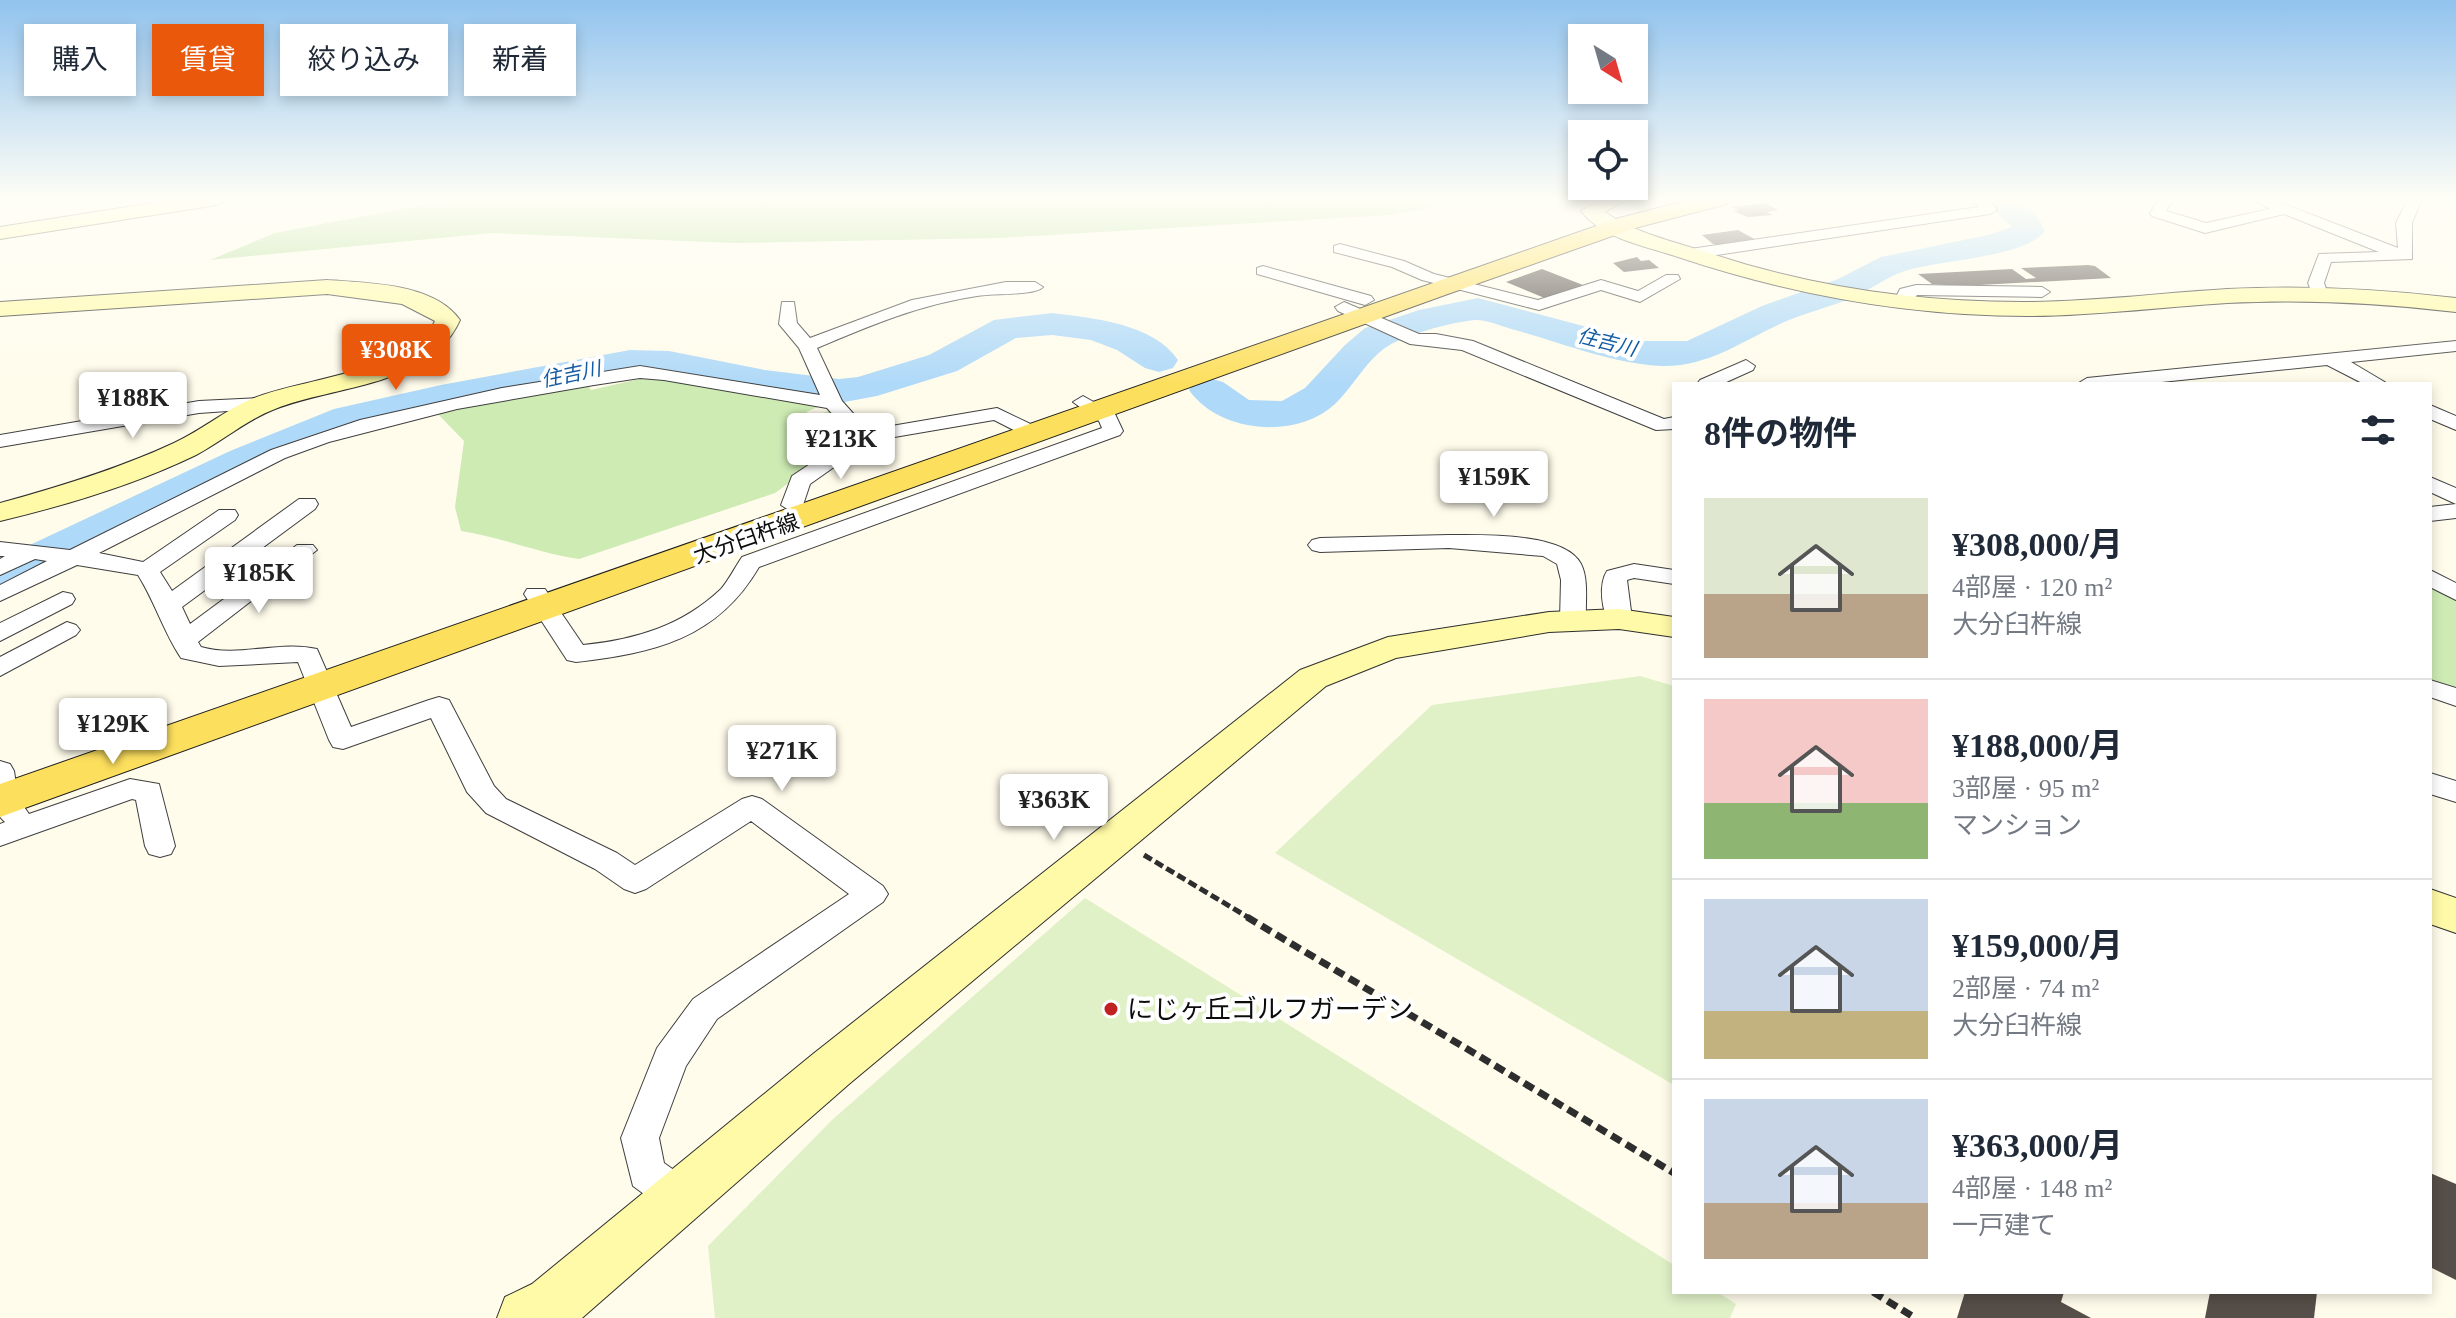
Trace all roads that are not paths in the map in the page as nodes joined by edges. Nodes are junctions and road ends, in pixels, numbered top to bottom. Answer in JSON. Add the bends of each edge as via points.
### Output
{"nodes":[{"id":1,"x":1384,"y":261,"type":"edge"},
{"id":2,"x":1493,"y":261,"type":"edge"},
{"id":3,"x":1711,"y":261,"type":"edge"},
{"id":4,"x":2324,"y":261,"type":"edge"},
{"id":5,"x":1263,"y":271,"type":"dead end"},
{"id":6,"x":1672,"y":279,"type":"dead end"},
{"id":7,"x":1441,"y":280,"type":"junction"},
{"id":8,"x":1035,"y":287,"type":"dead end"},
{"id":9,"x":2042,"y":292,"type":"dead end"},
{"id":10,"x":2320,"y":294,"type":"junction"},
{"id":11,"x":1903,"y":301,"type":"junction"},
{"id":12,"x":2456,"y":305,"type":"edge"},
{"id":13,"x":788,"y":306,"type":"dead end"},
{"id":14,"x":0,"y":309,"type":"edge"},
{"id":15,"x":1364,"y":312,"type":"junction"},
{"id":16,"x":807,"y":346,"type":"junction"},
{"id":17,"x":2456,"y":346,"type":"edge"},
{"id":18,"x":2421,"y":349,"type":"junction"},
{"id":19,"x":2328,"y":358,"type":"junction"},
{"id":20,"x":2456,"y":365,"type":"edge"},
{"id":21,"x":1746,"y":366,"type":"dead end"},
{"id":22,"x":2229,"y":369,"type":"junction"},
{"id":23,"x":1711,"y":382,"type":"edge"},
{"id":24,"x":2128,"y":382,"type":"edge"},
{"id":25,"x":2252,"y":382,"type":"edge"},
{"id":26,"x":2374,"y":382,"type":"edge"},
{"id":27,"x":829,"y":394,"type":"junction"},
{"id":28,"x":262,"y":404,"type":"junction"},
{"id":29,"x":1090,"y":407,"type":"junction"},
{"id":30,"x":2432,"y":412,"type":"edge"},
{"id":31,"x":1672,"y":424,"type":"edge"},
{"id":32,"x":2456,"y":424,"type":"edge"},
{"id":33,"x":1028,"y":429,"type":"junction"},
{"id":34,"x":864,"y":437,"type":"junction"},
{"id":35,"x":0,"y":441,"type":"edge"},
{"id":36,"x":2432,"y":484,"type":"edge"},
{"id":37,"x":2456,"y":497,"type":"edge"},
{"id":38,"x":307,"y":504,"type":"dead end"},
{"id":39,"x":792,"y":505,"type":"junction"},
{"id":40,"x":2456,"y":511,"type":"edge"},
{"id":41,"x":0,"y":512,"type":"edge"},
{"id":42,"x":2432,"y":514,"type":"edge"},
{"id":43,"x":227,"y":515,"type":"dead end"},
{"id":44,"x":1320,"y":545,"type":"dead end"},
{"id":45,"x":0,"y":549,"type":"edge"},
{"id":46,"x":305,"y":550,"type":"dead end"},
{"id":47,"x":32,"y":552,"type":"junction"},
{"id":48,"x":68,"y":558,"type":"junction"},
{"id":49,"x":0,"y":568,"type":"edge"},
{"id":50,"x":147,"y":570,"type":"junction"},
{"id":51,"x":2456,"y":570,"type":"edge"},
{"id":52,"x":2432,"y":575,"type":"edge"},
{"id":53,"x":2432,"y":576,"type":"edge"},
{"id":54,"x":1672,"y":577,"type":"edge"},
{"id":55,"x":2456,"y":593,"type":"edge"},
{"id":56,"x":0,"y":594,"type":"edge"},
{"id":57,"x":63,"y":599,"type":"dead end"},
{"id":58,"x":541,"y":601,"type":"junction"},
{"id":59,"x":169,"y":605,"type":"junction"},
{"id":60,"x":1619,"y":619,"type":"junction"},
{"id":61,"x":1573,"y":620,"type":"junction"},
{"id":62,"x":1672,"y":627,"type":"edge"},
{"id":63,"x":67,"y":630,"type":"dead end"},
{"id":64,"x":0,"y":633,"type":"edge"},
{"id":65,"x":183,"y":641,"type":"junction"},
{"id":66,"x":0,"y":668,"type":"edge"},
{"id":67,"x":317,"y":678,"type":"junction"},
{"id":68,"x":2432,"y":689,"type":"edge"},
{"id":69,"x":2456,"y":697,"type":"edge"},
{"id":70,"x":2432,"y":784,"type":"edge"},
{"id":71,"x":2456,"y":792,"type":"edge"},
{"id":72,"x":4,"y":799,"type":"edge"},
{"id":73,"x":160,"y":846,"type":"dead end"},
{"id":74,"x":2432,"y":907,"type":"edge"},
{"id":75,"x":2456,"y":916,"type":"edge"},
{"id":76,"x":681,"y":1198,"type":"junction"},
{"id":77,"x":546,"y":1314,"type":"edge"}],
"edges":[{"from":1,"to":7,"type":"street"},
{"from":2,"to":7,"type":"main road","name":"大分臼杵線"},
{"from":3,"to":11,"type":"street","via":[[1755,274]]},
{"from":4,"to":10,"type":"street","via":[[2316,283]]},
{"from":5,"to":15,"type":"street"},
{"from":6,"to":7,"type":"street","via":[[1640,297],[1601,285],[1539,305]]},
{"from":7,"to":15,"type":"main road","name":"大分臼杵線"},
{"from":8,"to":16,"type":"street","via":[[977,290]]},
{"from":9,"to":11,"type":"street","via":[[1916,290],[1906,293]]},
{"from":10,"to":11,"type":"street","via":[[2057,309]]},
{"from":10,"to":12,"type":"street"},
{"from":13,"to":16,"type":"street","via":[[788,324]]},
{"from":14,"to":28,"type":"street","via":[[327,287],[424,303],[448,320],[439,338],[402,362]]},
{"from":15,"to":29,"type":"main road","name":"大分臼杵線"},
{"from":15,"to":31,"type":"street","via":[[1406,336],[1467,345],[1663,426]]},
{"from":16,"to":27,"type":"street"},
{"from":17,"to":18,"type":"street"},
{"from":18,"to":19,"type":"street"},
{"from":18,"to":20,"type":"street"},
{"from":19,"to":22,"type":"street"},
{"from":19,"to":26,"type":"street"},
{"from":21,"to":23,"type":"street"},
{"from":22,"to":24,"type":"street"},
{"from":22,"to":25,"type":"street"},
{"from":27,"to":34,"type":"street"},
{"from":27,"to":48,"type":"street","via":[[754,392],[640,372],[422,408],[278,454]]},
{"from":28,"to":35,"type":"street","via":[[199,407]]},
{"from":28,"to":41,"type":"street","via":[[181,451]]},
{"from":29,"to":33,"type":"main road","name":"大分臼杵線"},
{"from":29,"to":58,"type":"street","via":[[1108,418],[1113,431],[750,562],[732,592],[686,627],[630,648],[576,654]]},
{"from":30,"to":32,"type":"street"},
{"from":33,"to":34,"type":"street","via":[[997,414]]},
{"from":33,"to":39,"type":"main road","name":"大分臼杵線"},
{"from":33,"to":58,"type":"main road","name":"大分臼杵線"},
{"from":34,"to":39,"type":"street","via":[[800,481]]},
{"from":36,"to":37,"type":"street"},
{"from":38,"to":59,"type":"street"},
{"from":39,"to":58,"type":"main road","name":"大分臼杵線"},
{"from":40,"to":42,"type":"street"},
{"from":43,"to":50,"type":"street"},
{"from":44,"to":61,"type":"street","via":[[1488,543],[1551,550],[1565,558],[1571,570]]},
{"from":45,"to":47,"type":"street"},
{"from":46,"to":65,"type":"street"},
{"from":47,"to":48,"type":"street"},
{"from":47,"to":49,"type":"street"},
{"from":48,"to":50,"type":"street"},
{"from":48,"to":56,"type":"street"},
{"from":50,"to":59,"type":"street"},
{"from":51,"to":52,"type":"street"},
{"from":53,"to":55,"type":"street"},
{"from":54,"to":60,"type":"street","via":[[1634,571],[1615,576]]},
{"from":57,"to":64,"type":"street"},
{"from":58,"to":67,"type":"main road","name":"大分臼杵線"},
{"from":59,"to":65,"type":"street"},
{"from":60,"to":61,"type":"street"},
{"from":60,"to":62,"type":"street"},
{"from":61,"to":76,"type":"street","via":[[1388,648],[1313,678],[843,1059]]},
{"from":63,"to":66,"type":"street"},
{"from":65,"to":67,"type":"street","via":[[190,652],[204,657],[308,655]]},
{"from":67,"to":72,"type":"main road","name":"大分臼杵線"},
{"from":67,"to":76,"type":"street","via":[[343,740],[439,706],[482,792],[496,806],[635,881],[752,806],[872,894],[705,1009],[670,1059],[640,1138],[647,1173]]},
{"from":68,"to":69,"type":"street"},
{"from":70,"to":71,"type":"street"},
{"from":72,"to":73,"type":"street","via":[[149,791]]},
{"from":74,"to":75,"type":"street"},
{"from":76,"to":77,"type":"street"}]}
